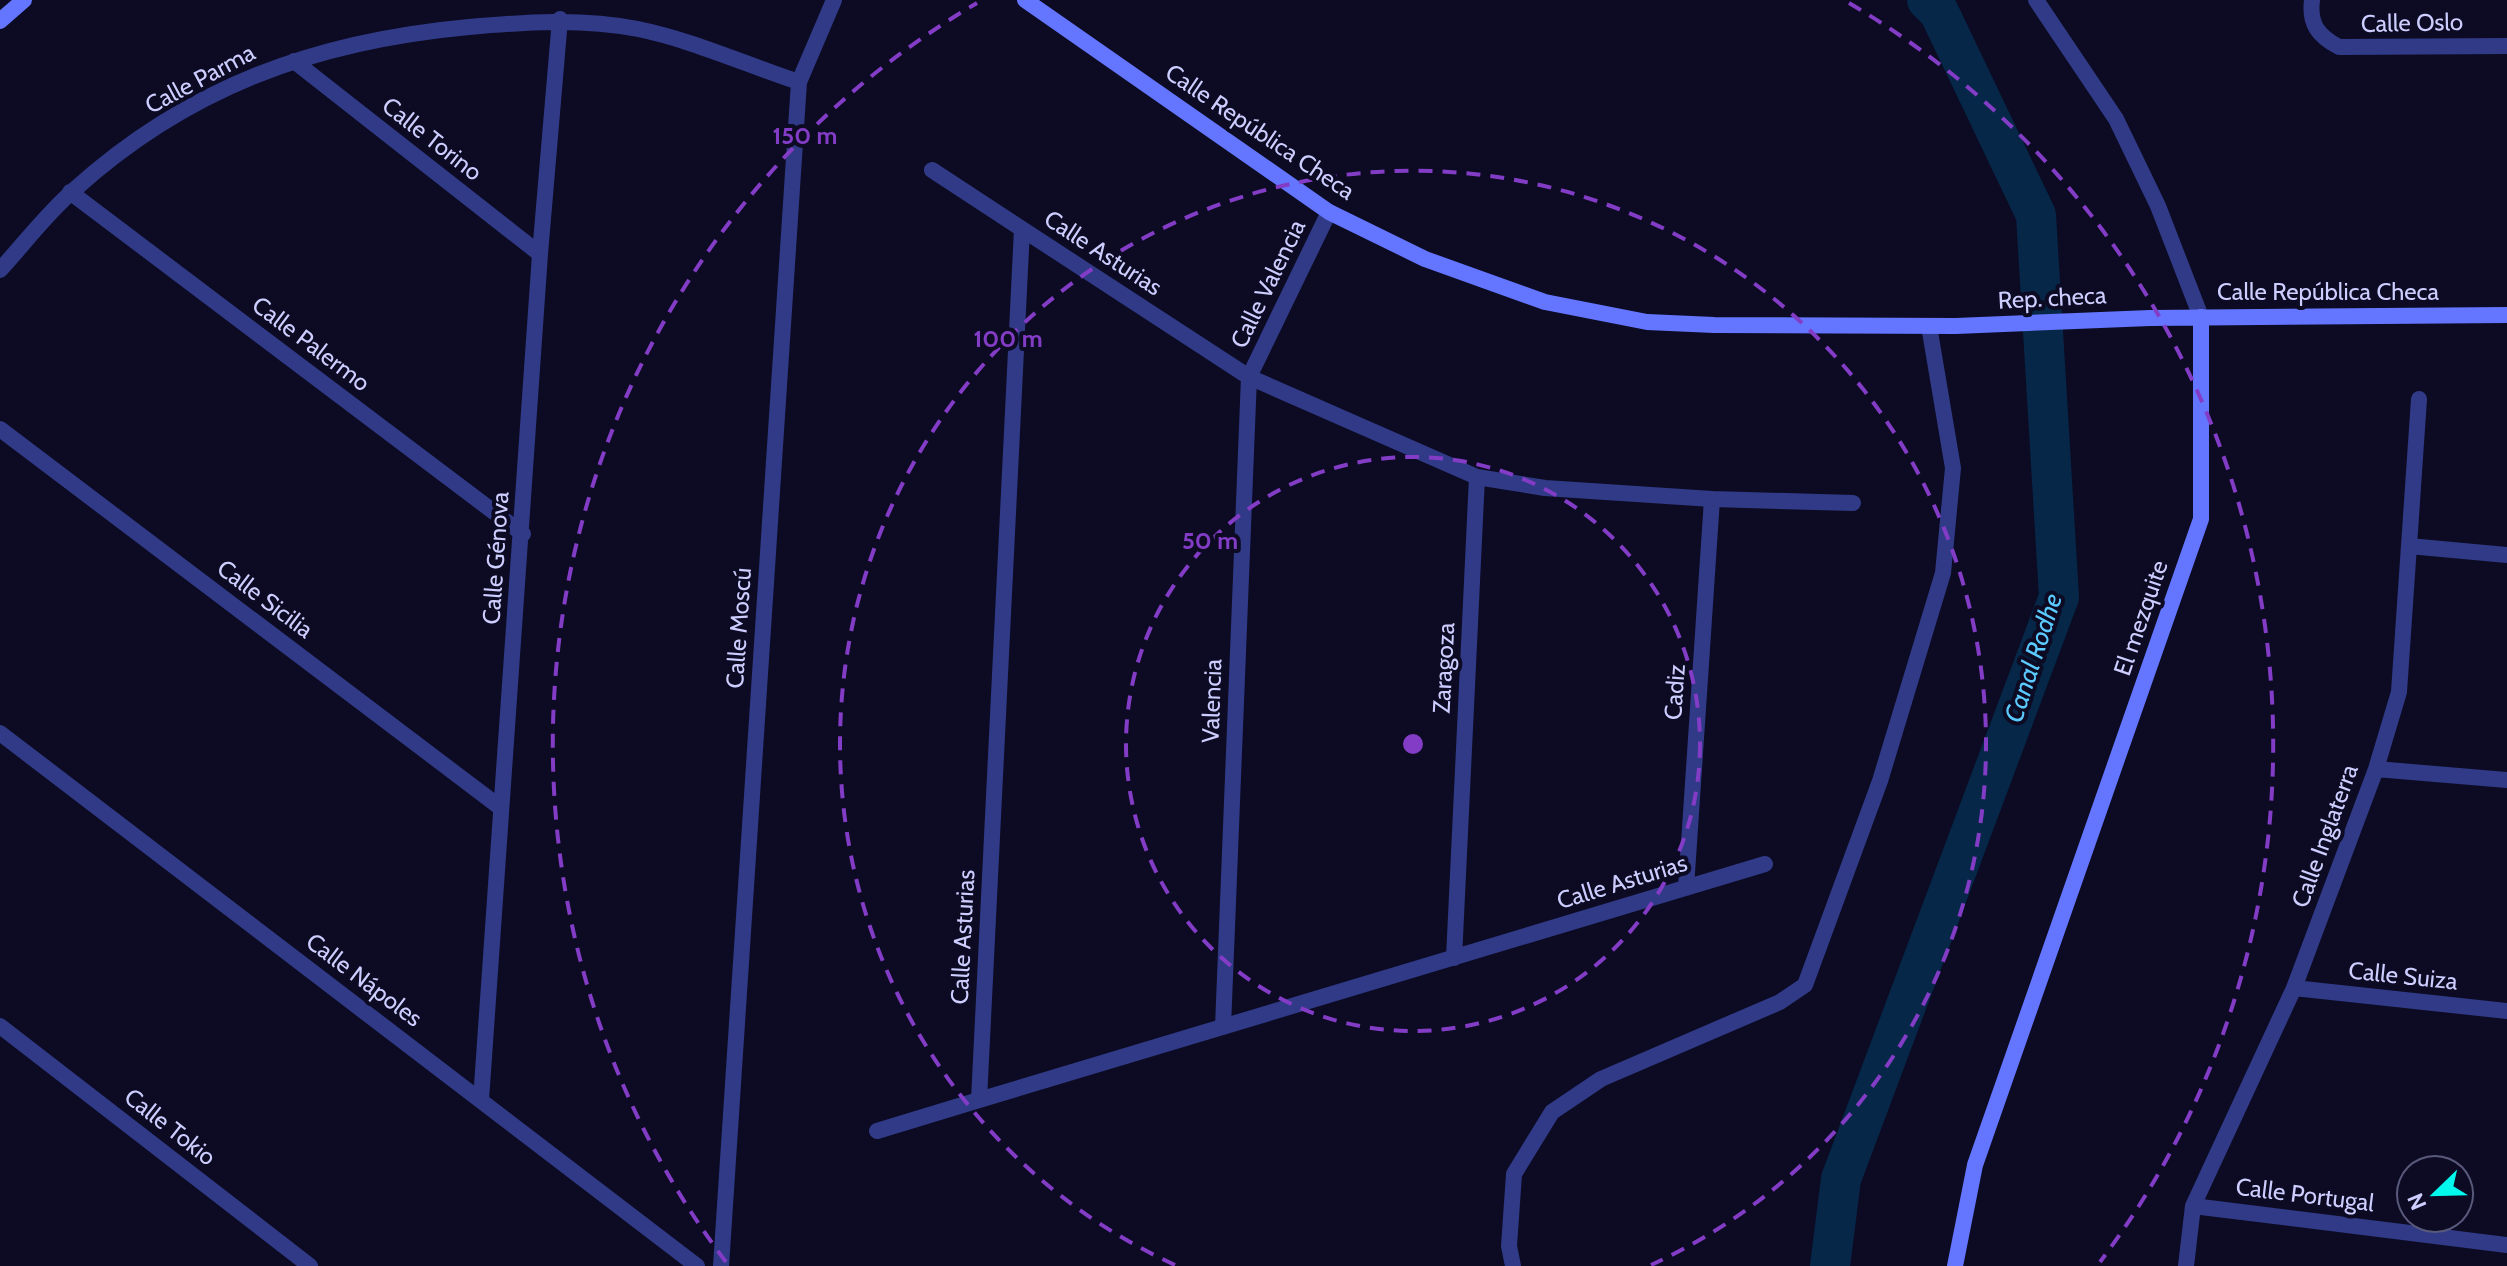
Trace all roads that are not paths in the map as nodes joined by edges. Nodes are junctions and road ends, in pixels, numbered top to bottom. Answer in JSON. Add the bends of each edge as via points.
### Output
{"nodes":[{"id":1,"x":24,"y":0,"type":"edge"},
{"id":2,"x":834,"y":0,"type":"edge"},
{"id":3,"x":1025,"y":0,"type":"edge"},
{"id":4,"x":2036,"y":0,"type":"edge"},
{"id":5,"x":2312,"y":0,"type":"edge"},
{"id":6,"x":560,"y":19,"type":"junction"},
{"id":7,"x":0,"y":21,"type":"edge"},
{"id":8,"x":2507,"y":46,"type":"edge"},
{"id":9,"x":294,"y":61,"type":"junction"},
{"id":10,"x":799,"y":82,"type":"junction"},
{"id":11,"x":932,"y":170,"type":"dead end"},
{"id":12,"x":70,"y":192,"type":"junction"},
{"id":13,"x":1329,"y":212,"type":"junction"},
{"id":14,"x":1022,"y":229,"type":"junction"},
{"id":15,"x":540,"y":254,"type":"junction"},
{"id":16,"x":0,"y":270,"type":"edge"},
{"id":17,"x":2507,"y":315,"type":"edge"},
{"id":18,"x":2201,"y":317,"type":"junction"},
{"id":19,"x":2150,"y":318,"type":"joint"},
{"id":20,"x":1929,"y":326,"type":"junction"},
{"id":21,"x":1956,"y":326,"type":"joint"},
{"id":22,"x":1249,"y":377,"type":"junction"},
{"id":23,"x":2419,"y":399,"type":"dead end"},
{"id":24,"x":0,"y":429,"type":"edge"},
{"id":25,"x":1477,"y":477,"type":"junction"},
{"id":26,"x":1712,"y":499,"type":"junction"},
{"id":27,"x":1853,"y":503,"type":"dead end"},
{"id":28,"x":523,"y":534,"type":"junction"},
{"id":29,"x":2409,"y":546,"type":"junction"},
{"id":30,"x":2507,"y":555,"type":"edge"},
{"id":31,"x":0,"y":733,"type":"edge"},
{"id":32,"x":2376,"y":769,"type":"junction"},
{"id":33,"x":2507,"y":780,"type":"edge"},
{"id":34,"x":501,"y":808,"type":"junction"},
{"id":35,"x":1765,"y":864,"type":"dead end"},
{"id":36,"x":1686,"y":888,"type":"junction"},
{"id":37,"x":1454,"y":958,"type":"junction"},
{"id":38,"x":2294,"y":988,"type":"junction"},
{"id":39,"x":2507,"y":1011,"type":"edge"},
{"id":40,"x":0,"y":1026,"type":"edge"},
{"id":41,"x":1223,"y":1027,"type":"junction"},
{"id":42,"x":481,"y":1100,"type":"junction"},
{"id":43,"x":979,"y":1100,"type":"junction"},
{"id":44,"x":877,"y":1131,"type":"dead end"},
{"id":45,"x":2193,"y":1206,"type":"junction"},
{"id":46,"x":2507,"y":1245,"type":"edge"},
{"id":47,"x":310,"y":1266,"type":"edge"},
{"id":48,"x":697,"y":1266,"type":"edge"},
{"id":49,"x":721,"y":1266,"type":"edge"},
{"id":50,"x":1513,"y":1266,"type":"edge"},
{"id":51,"x":1955,"y":1266,"type":"edge"},
{"id":52,"x":2186,"y":1266,"type":"edge"}],
"edges":[{"from":1,"to":7,"type":"street"},
{"from":2,"to":10,"type":"street","name":"Calle Moscú"},
{"from":3,"to":13,"type":"street","name":"Calle República Checa"},
{"from":4,"to":18,"type":"street","name":"El mezquite","via":[[2116,119],[2158,206]]},
{"from":5,"to":8,"type":"street","name":"Calle Oslo","via":[[2310,15],[2320,37],[2339,47]]},
{"from":6,"to":9,"type":"street","name":"Calle Parma","via":[[419,32]]},
{"from":6,"to":10,"type":"street","name":"Calle Parma","via":[[639,29]]},
{"from":6,"to":15,"type":"street","name":"Calle Génova"},
{"from":9,"to":12,"type":"street","name":"Calle Parma","via":[[247,76],[166,121]]},
{"from":9,"to":15,"type":"street","name":"Calle Torino"},
{"from":10,"to":49,"type":"street","name":"Calle Moscú"},
{"from":11,"to":14,"type":"street"},
{"from":12,"to":16,"type":"street","name":"Calle Parma"},
{"from":12,"to":28,"type":"street","name":"Calle Palermo"},
{"from":13,"to":20,"type":"street","name":"Calle República Checa","via":[[1425,259],[1545,302],[1647,322]]},
{"from":13,"to":22,"type":"street","name":"Calle Valencia"},
{"from":14,"to":22,"type":"street","name":"Calle Asturias"},
{"from":14,"to":43,"type":"street","name":"Calle Asturias"},
{"from":15,"to":28,"type":"street","name":"Calle Génova"},
{"from":17,"to":18,"type":"street","name":"Calle República Checa"},
{"from":18,"to":19,"type":"street","name":"Calle República Checa"},
{"from":18,"to":51,"type":"street","name":"El mezquite","via":[[2201,519],[1975,1165]]},
{"from":19,"to":21,"type":"street","name":"Rep. checa"},
{"from":20,"to":21,"type":"street","name":"Calle República Checa"},
{"from":20,"to":50,"type":"street","via":[[1953,468],[1943,573],[1880,781],[1805,985],[1780,1002],[1601,1079],[1552,1112],[1514,1174],[1509,1246]]},
{"from":22,"to":25,"type":"street","name":"Calle Asturias"},
{"from":22,"to":41,"type":"street","name":"Valencia"},
{"from":23,"to":29,"type":"street","name":"Calle Inglaterra"},
{"from":24,"to":34,"type":"street","name":"Calle Sicilia"},
{"from":25,"to":26,"type":"street","name":"Calle Asturias","via":[[1545,488]]},
{"from":25,"to":37,"type":"street","name":"Zaragoza"},
{"from":26,"to":27,"type":"street","name":"Calle Asturias"},
{"from":26,"to":36,"type":"street","name":"Cadiz"},
{"from":28,"to":34,"type":"street","name":"Calle Génova"},
{"from":29,"to":30,"type":"street"},
{"from":29,"to":32,"type":"street","name":"Calle Inglaterra","via":[[2399,692]]},
{"from":31,"to":42,"type":"street","name":"Calle Nápoles"},
{"from":32,"to":33,"type":"street"},
{"from":32,"to":38,"type":"street","name":"Calle Inglaterra"},
{"from":34,"to":42,"type":"street","name":"Calle Génova"},
{"from":35,"to":36,"type":"street","name":"Calle Asturias"},
{"from":36,"to":37,"type":"street","name":"Calle Asturias"},
{"from":37,"to":41,"type":"street","name":"Calle Asturias"},
{"from":38,"to":39,"type":"street","name":"Calle Suiza"},
{"from":38,"to":45,"type":"street","name":"Calle Inglaterra"},
{"from":40,"to":47,"type":"street","name":"Calle Tokio"},
{"from":41,"to":43,"type":"street","name":"Calle Asturias"},
{"from":42,"to":48,"type":"street","name":"Calle Nápoles"},
{"from":43,"to":44,"type":"street"},
{"from":45,"to":46,"type":"street","name":"Calle Portugal"},
{"from":45,"to":52,"type":"street","name":"Calle Inglaterra"}]}
